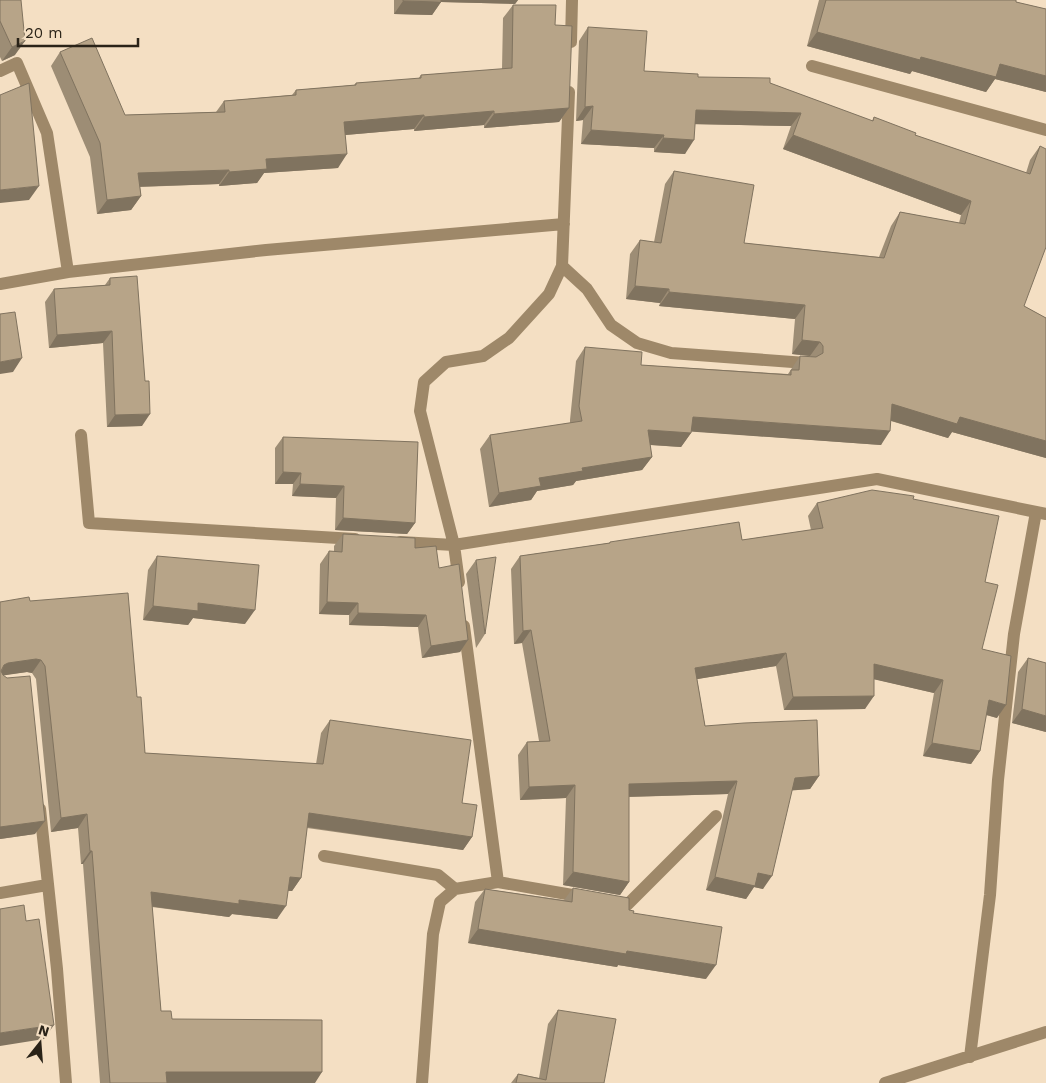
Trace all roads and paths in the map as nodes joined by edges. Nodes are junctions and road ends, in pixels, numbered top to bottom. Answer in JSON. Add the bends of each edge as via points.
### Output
{"nodes":[{"id":1,"x":572,"y":0,"type":"edge"},
{"id":2,"x":570,"y":59,"type":"edge"},
{"id":3,"x":812,"y":66,"type":"dead end"},
{"id":4,"x":0,"y":71,"type":"edge"},
{"id":5,"x":570,"y":79,"type":"edge"},
{"id":6,"x":1046,"y":130,"type":"edge"},
{"id":7,"x":564,"y":224,"type":"junction"},
{"id":8,"x":562,"y":266,"type":"junction"},
{"id":9,"x":68,"y":272,"type":"junction"},
{"id":10,"x":0,"y":284,"type":"edge"},
{"id":11,"x":806,"y":363,"type":"edge"},
{"id":12,"x":81,"y":436,"type":"dead end"},
{"id":13,"x":1041,"y":513,"type":"edge"},
{"id":14,"x":365,"y":540,"type":"edge"},
{"id":15,"x":385,"y":541,"type":"edge"},
{"id":16,"x":454,"y":545,"type":"junction"},
{"id":17,"x":460,"y":595,"type":"edge"},
{"id":18,"x":463,"y":614,"type":"edge"},
{"id":19,"x":39,"y":798,"type":"edge"},
{"id":20,"x":716,"y":816,"type":"dead end"},
{"id":21,"x":324,"y":856,"type":"dead end"},
{"id":22,"x":498,"y":882,"type":"junction"},
{"id":23,"x":48,"y":886,"type":"junction"},
{"id":24,"x":455,"y":889,"type":"junction"},
{"id":25,"x":0,"y":893,"type":"edge"},
{"id":26,"x":1046,"y":1032,"type":"edge"},
{"id":27,"x":970,"y":1057,"type":"junction"},
{"id":28,"x":893,"y":1082,"type":"edge"},
{"id":29,"x":66,"y":1083,"type":"edge"},
{"id":30,"x":422,"y":1083,"type":"edge"}],
"edges":[{"from":1,"to":2,"type":"street"},
{"from":3,"to":6,"type":"street"},
{"from":4,"to":9,"type":"street","via":[[18,63],[47,133]]},
{"from":5,"to":7,"type":"street"},
{"from":7,"to":8,"type":"street"},
{"from":7,"to":9,"type":"street","via":[[266,250]]},
{"from":8,"to":11,"type":"street","via":[[587,289],[611,325],[637,343],[672,353]]},
{"from":8,"to":16,"type":"street","via":[[549,294],[510,338],[484,356],[446,362],[424,382],[420,411]]},
{"from":9,"to":10,"type":"street"},
{"from":12,"to":14,"type":"street","via":[[89,523]]},
{"from":13,"to":16,"type":"street","via":[[877,479]]},
{"from":13,"to":27,"type":"street","via":[[1014,634],[998,780],[990,895]]},
{"from":15,"to":16,"type":"street"},
{"from":16,"to":17,"type":"street"},
{"from":18,"to":22,"type":"street"},
{"from":19,"to":23,"type":"street"},
{"from":20,"to":22,"type":"street","via":[[627,905]]},
{"from":21,"to":24,"type":"street","via":[[438,874]]},
{"from":22,"to":24,"type":"street"},
{"from":23,"to":25,"type":"street"},
{"from":23,"to":29,"type":"street"},
{"from":24,"to":30,"type":"street","via":[[440,902],[433,934]]},
{"from":26,"to":27,"type":"street"},
{"from":27,"to":28,"type":"street"}]}
